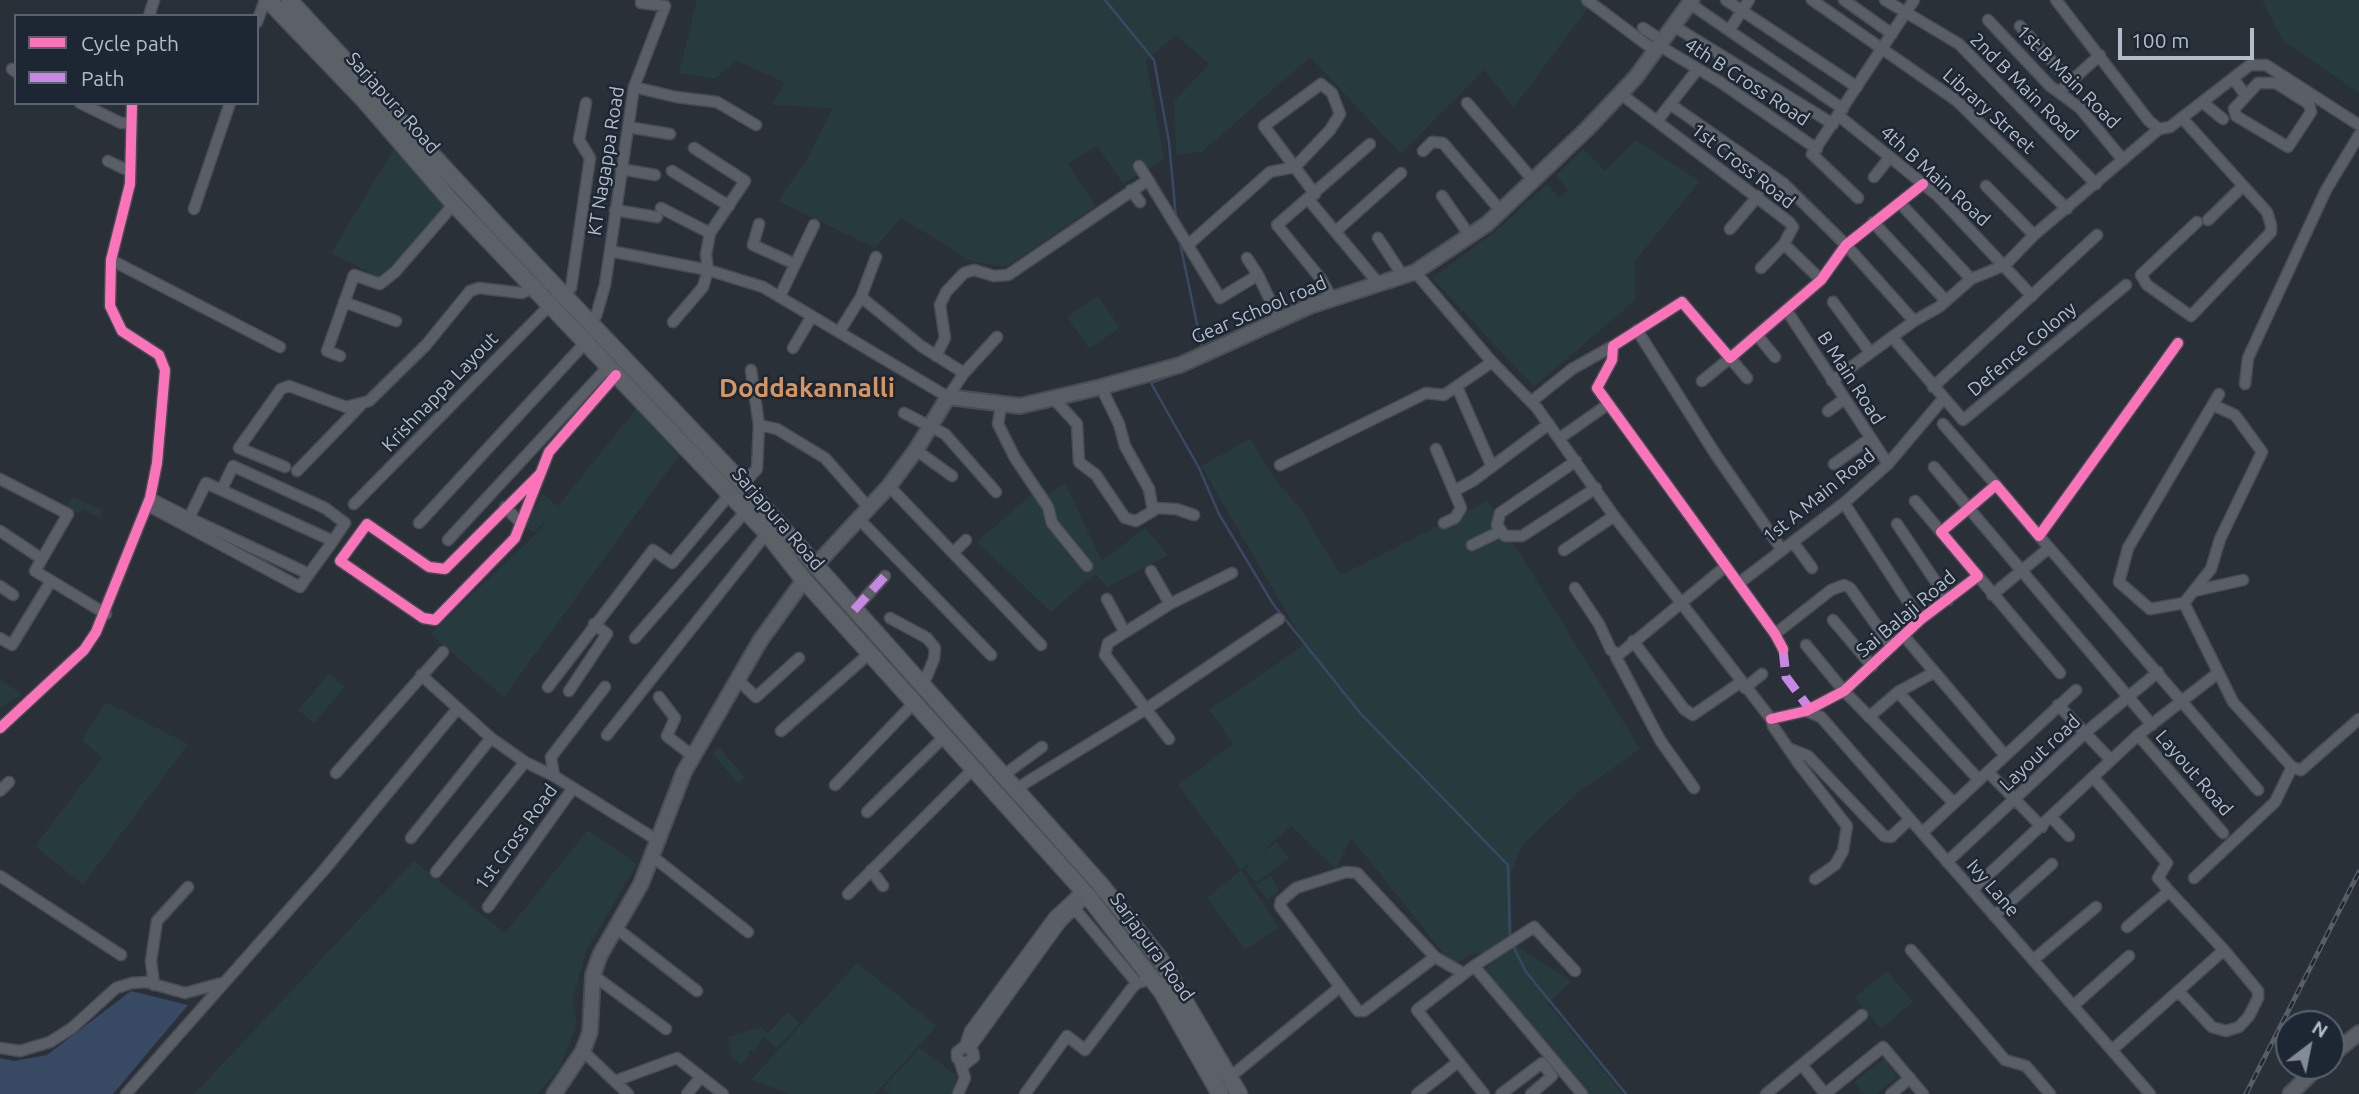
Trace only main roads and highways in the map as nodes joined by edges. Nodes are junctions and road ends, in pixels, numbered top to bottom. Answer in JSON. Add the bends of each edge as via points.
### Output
{"nodes":[{"id":1,"x":267,"y":0,"type":"edge"},
{"id":2,"x":289,"y":0,"type":"edge"},
{"id":3,"x":1690,"y":1,"type":"edge"},
{"id":4,"x":391,"y":122,"type":"junction"},
{"id":5,"x":557,"y":300,"type":"junction"},
{"id":6,"x":815,"y":566,"type":"junction"},
{"id":7,"x":804,"y":580,"type":"junction"},
{"id":8,"x":2359,"y":1033,"type":"edge"},
{"id":9,"x":2345,"y":1044,"type":"edge"},
{"id":10,"x":2304,"y":1080,"type":"edge"},
{"id":11,"x":554,"y":1094,"type":"edge"},
{"id":12,"x":1220,"y":1094,"type":"edge"},
{"id":13,"x":1239,"y":1094,"type":"edge"},
{"id":14,"x":2290,"y":1094,"type":"edge"}],
"edges":[{"from":1,"to":4,"type":"main road","name":"Sarjapura Road"},
{"from":2,"to":4,"type":"main road","name":"Sarjapura Road"},
{"from":3,"to":6,"type":"main road","name":"Gear School road","via":[[1621,94],[1572,135],[1488,224],[1470,236],[1409,274],[1332,299],[1193,360],[1020,406],[948,397],[889,486]]},
{"from":4,"to":5,"type":"main road","name":"Sarjapura Road"},
{"from":4,"to":5,"type":"main road","name":"Sarjapura Road","via":[[454,204],[534,288]]},
{"from":5,"to":6,"type":"main road","name":"Sarjapura Road","via":[[590,323]]},
{"from":5,"to":7,"type":"main road","name":"Sarjapura Road","via":[[585,343],[767,533]]},
{"from":6,"to":13,"type":"main road","name":"Sarjapura Road","via":[[1100,884],[1160,959]]},
{"from":7,"to":11,"type":"main road","via":[[760,641],[684,772],[636,895],[593,975],[590,1032],[583,1051]]},
{"from":7,"to":12,"type":"main road","name":"Sarjapura Road","via":[[1086,893]]},
{"from":8,"to":9,"type":"main road"},
{"from":10,"to":14,"type":"main road"}]}
